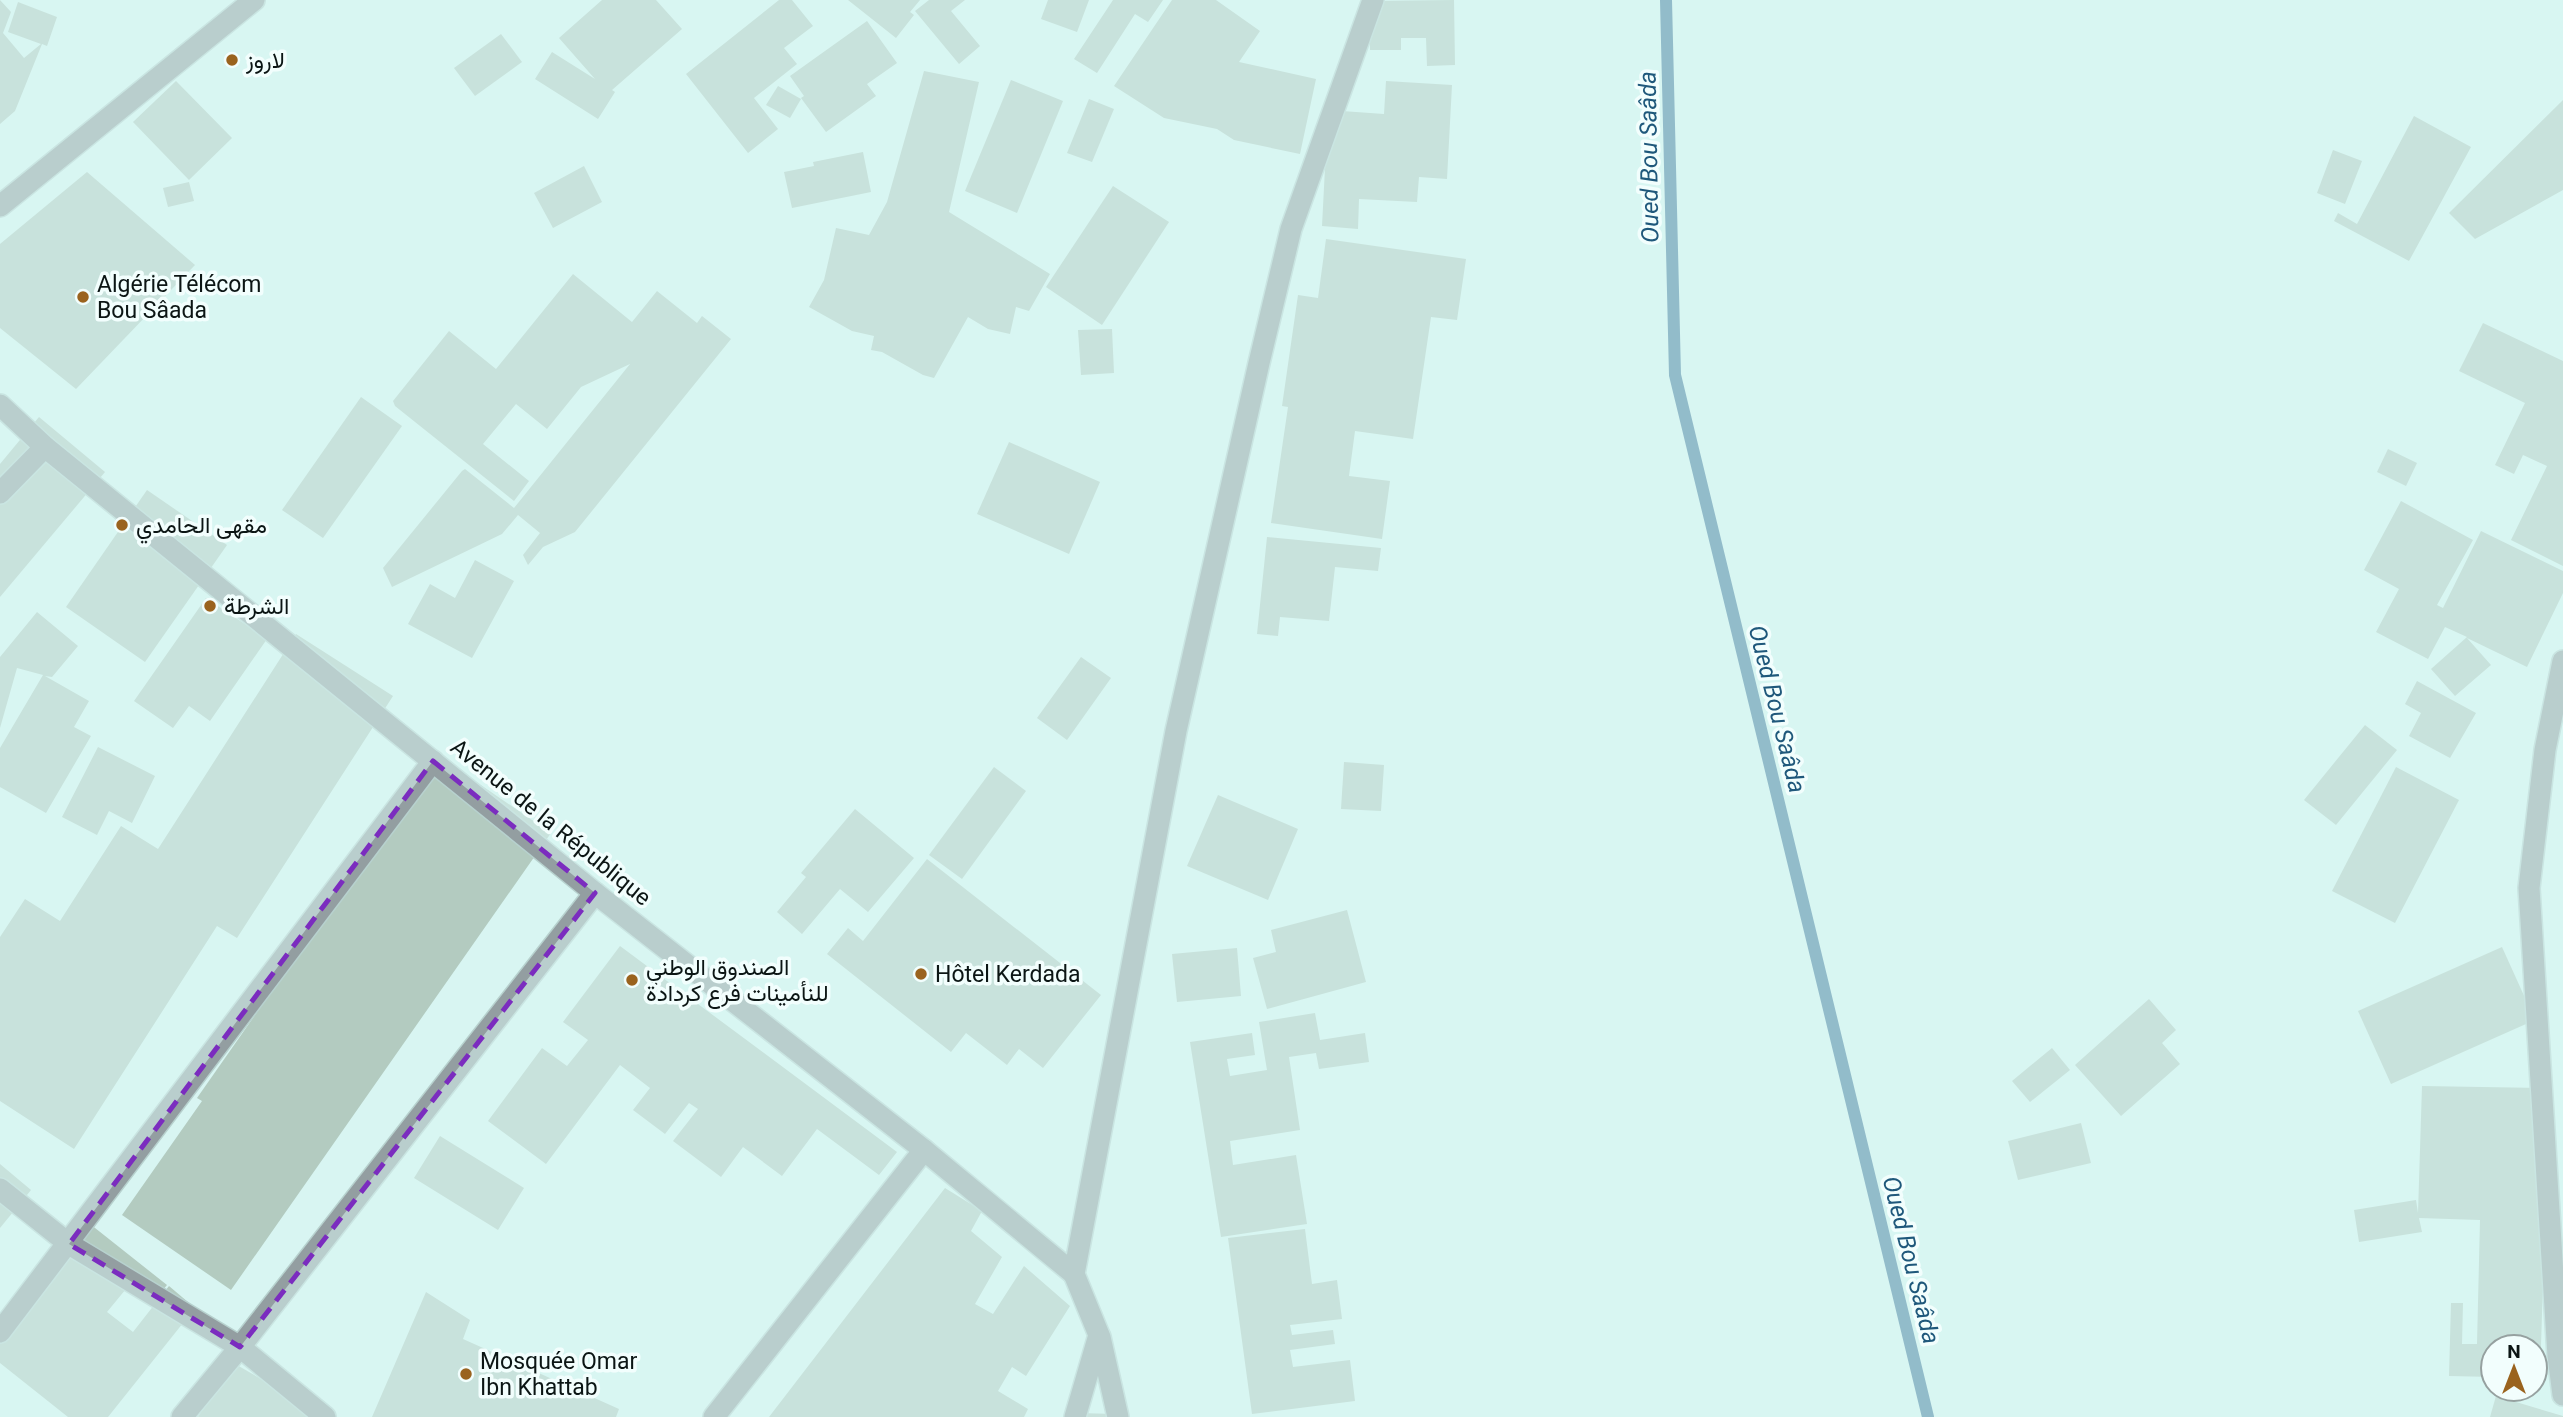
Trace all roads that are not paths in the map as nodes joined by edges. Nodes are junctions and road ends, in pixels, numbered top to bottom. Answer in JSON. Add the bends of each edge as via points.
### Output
{"nodes":[{"id":1,"x":254,"y":0,"type":"edge"},
{"id":2,"x":1373,"y":0,"type":"edge"},
{"id":3,"x":0,"y":206,"type":"edge"},
{"id":4,"x":0,"y":405,"type":"edge"},
{"id":5,"x":45,"y":447,"type":"junction"},
{"id":6,"x":0,"y":493,"type":"edge"},
{"id":7,"x":2563,"y":661,"type":"edge"},
{"id":8,"x":433,"y":761,"type":"junction"},
{"id":9,"x":596,"y":893,"type":"junction"},
{"id":10,"x":924,"y":1150,"type":"junction"},
{"id":11,"x":0,"y":1189,"type":"edge"},
{"id":12,"x":69,"y":1244,"type":"junction"},
{"id":13,"x":1074,"y":1274,"type":"junction"},
{"id":14,"x":0,"y":1332,"type":"edge"},
{"id":15,"x":1099,"y":1335,"type":"junction"},
{"id":16,"x":240,"y":1347,"type":"junction"},
{"id":17,"x":2563,"y":1395,"type":"edge"},
{"id":18,"x":182,"y":1417,"type":"edge"},
{"id":19,"x":325,"y":1417,"type":"edge"},
{"id":20,"x":715,"y":1417,"type":"edge"},
{"id":21,"x":1075,"y":1417,"type":"edge"},
{"id":22,"x":1118,"y":1417,"type":"edge"}],
"edges":[{"from":1,"to":3,"type":"street"},
{"from":2,"to":13,"type":"street","via":[[1291,229],[1262,350],[1176,731]]},
{"from":4,"to":5,"type":"street","name":"Avenue de la République"},
{"from":5,"to":6,"type":"street"},
{"from":5,"to":8,"type":"street","name":"Avenue de la République"},
{"from":7,"to":17,"type":"street","via":[[2545,750],[2529,888]]},
{"from":8,"to":9,"type":"street","name":"Avenue de la République"},
{"from":8,"to":12,"type":"street"},
{"from":9,"to":10,"type":"street","name":"Avenue de la République"},
{"from":9,"to":16,"type":"street"},
{"from":10,"to":13,"type":"street","name":"Avenue de la République"},
{"from":10,"to":20,"type":"street"},
{"from":11,"to":12,"type":"street"},
{"from":12,"to":14,"type":"street"},
{"from":12,"to":16,"type":"street"},
{"from":13,"to":15,"type":"street"},
{"from":15,"to":21,"type":"street"},
{"from":15,"to":22,"type":"street"},
{"from":16,"to":18,"type":"street"},
{"from":16,"to":19,"type":"street"}]}
